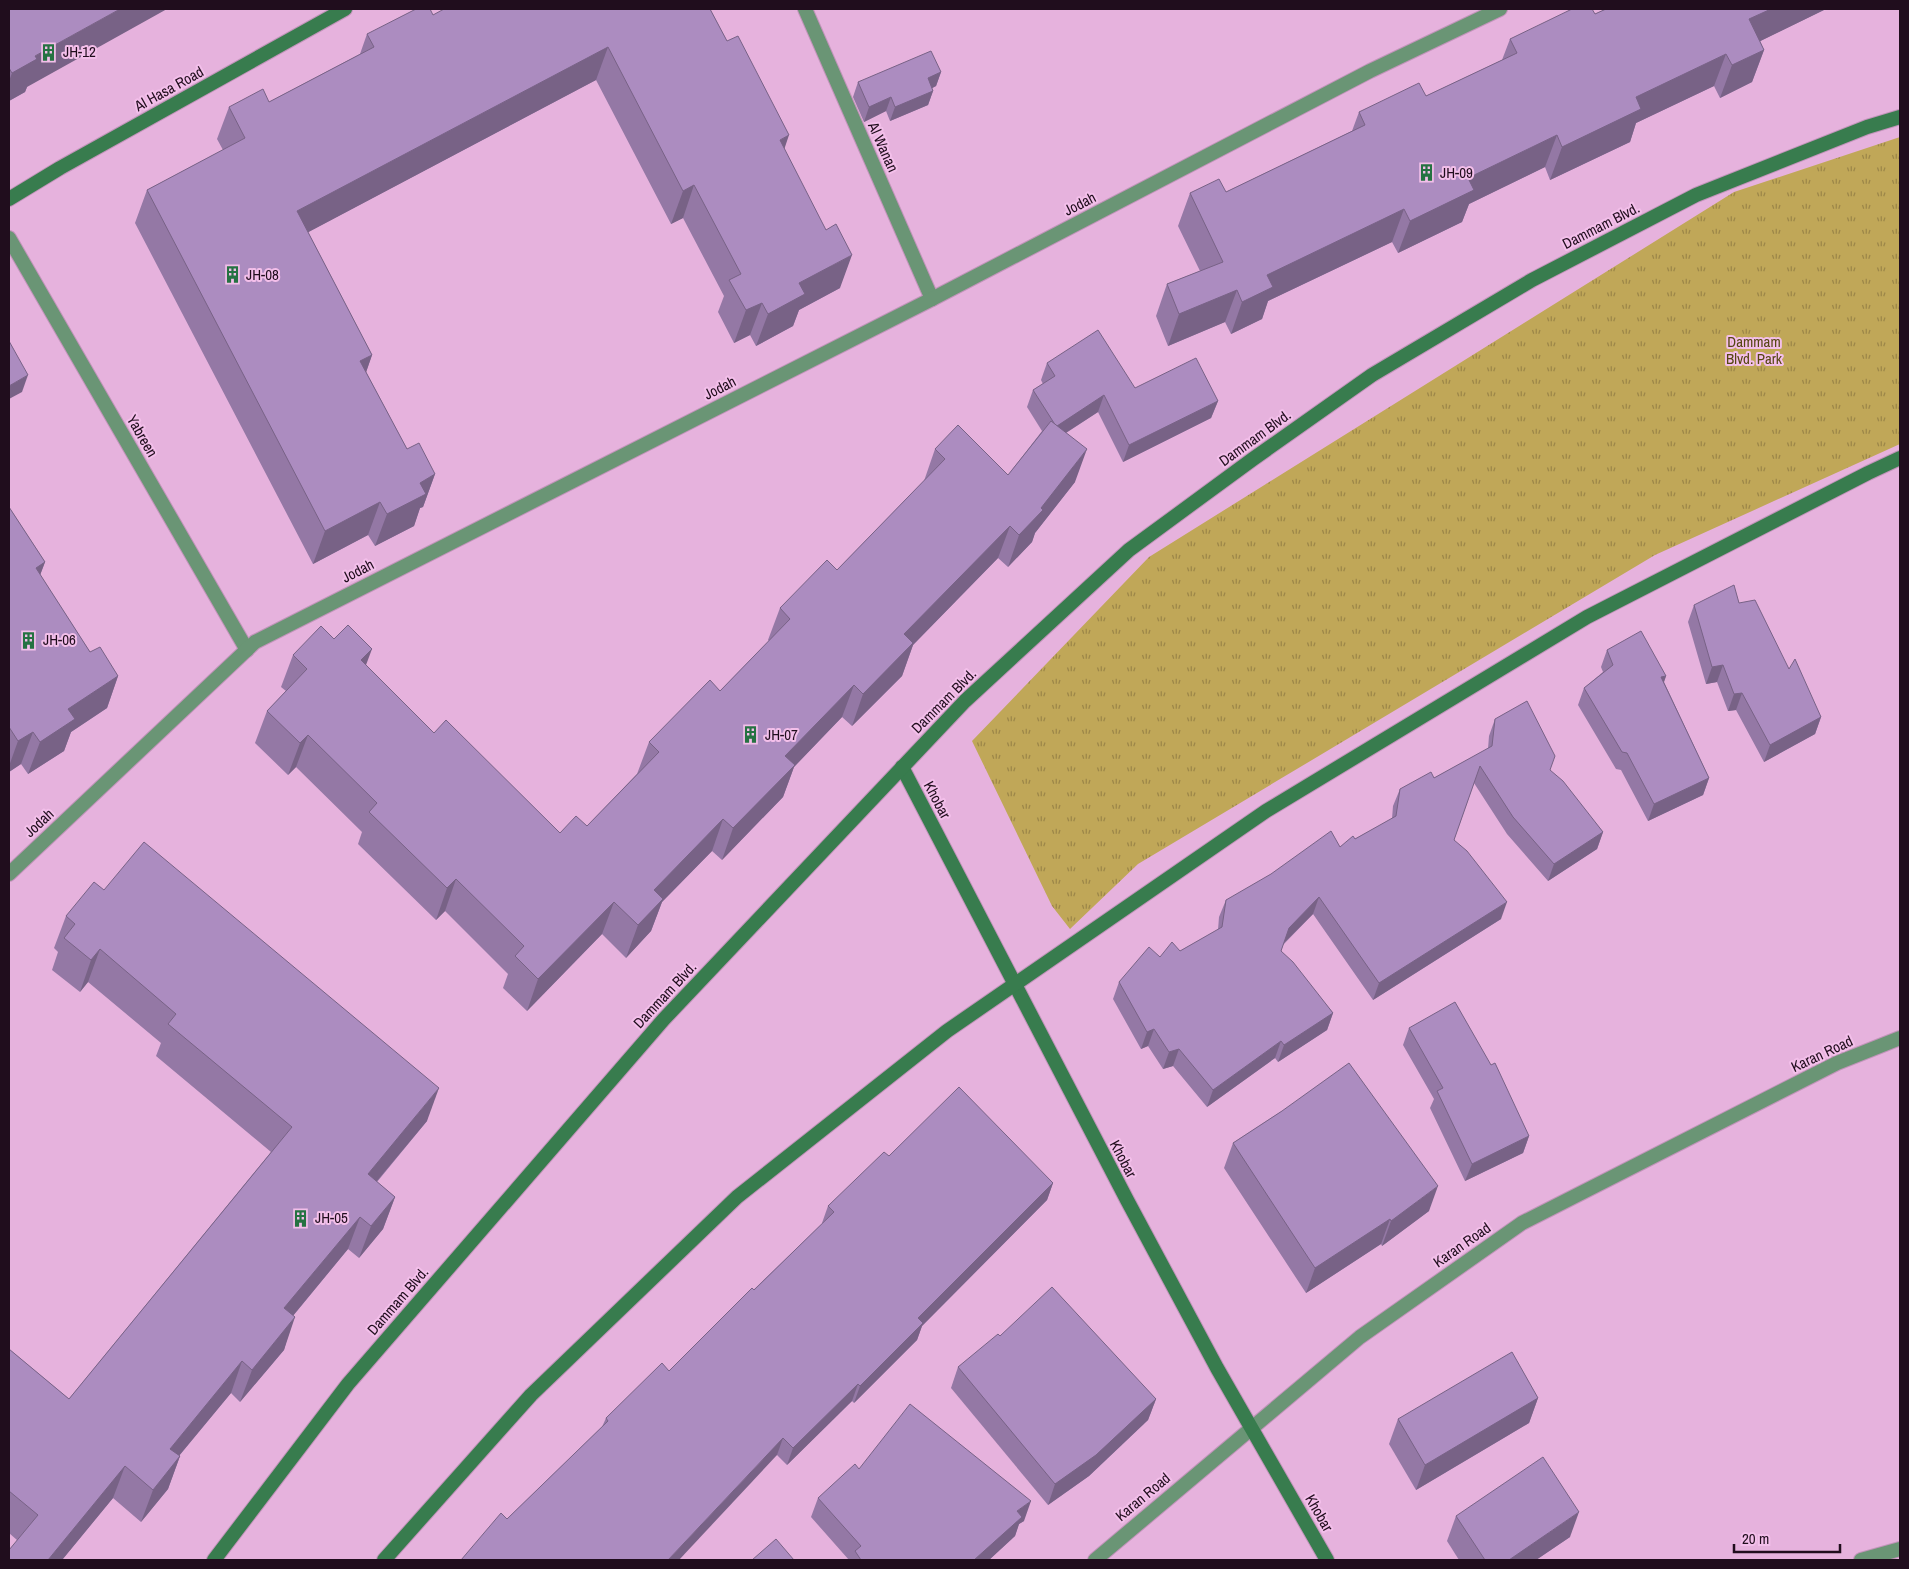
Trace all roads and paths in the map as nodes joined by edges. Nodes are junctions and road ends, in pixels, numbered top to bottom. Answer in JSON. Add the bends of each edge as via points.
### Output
{"nodes":[{"id":1,"x":345,"y":9,"type":"edge"},
{"id":2,"x":805,"y":9,"type":"edge"},
{"id":3,"x":1500,"y":9,"type":"edge"},
{"id":4,"x":1900,"y":117,"type":"edge"},
{"id":5,"x":9,"y":199,"type":"edge"},
{"id":6,"x":9,"y":238,"type":"edge"},
{"id":7,"x":932,"y":299,"type":"junction"},
{"id":8,"x":1900,"y":458,"type":"edge"},
{"id":9,"x":247,"y":650,"type":"junction"},
{"id":10,"x":902,"y":767,"type":"junction"},
{"id":11,"x":9,"y":874,"type":"edge"},
{"id":12,"x":1015,"y":984,"type":"junction"},
{"id":13,"x":1900,"y":1038,"type":"edge"},
{"id":14,"x":1251,"y":1428,"type":"junction"},
{"id":15,"x":1900,"y":1549,"type":"edge"},
{"id":16,"x":214,"y":1560,"type":"edge"},
{"id":17,"x":384,"y":1560,"type":"edge"},
{"id":18,"x":1095,"y":1560,"type":"edge"},
{"id":19,"x":1327,"y":1560,"type":"edge"},
{"id":20,"x":1861,"y":1560,"type":"edge"}],
"edges":[{"from":1,"to":5,"type":"main road","name":"Al Hasa Road"},
{"from":2,"to":7,"type":"street","name":"Al Wanan"},
{"from":3,"to":7,"type":"street","name":"Jodah","via":[[1370,72]]},
{"from":4,"to":10,"type":"main road","name":"Dammam Blvd.","via":[[1696,195],[1532,280],[1372,376],[1129,550],[965,701]]},
{"from":6,"to":9,"type":"street","name":"Yabreen"},
{"from":7,"to":9,"type":"street","name":"Jodah","via":[[255,642]]},
{"from":8,"to":12,"type":"main road","via":[[1587,617],[1266,811]]},
{"from":9,"to":11,"type":"street","name":"Jodah"},
{"from":10,"to":12,"type":"main road","name":"Khobar"},
{"from":10,"to":16,"type":"main road","name":"Dammam Blvd.","via":[[657,1027],[348,1384]]},
{"from":12,"to":14,"type":"main road","name":"Khobar","via":[[1093,1137]]},
{"from":12,"to":17,"type":"main road","via":[[947,1031],[737,1197],[531,1395]]},
{"from":13,"to":14,"type":"street","name":"Karan Road","via":[[1837,1063],[1522,1223],[1360,1337]]},
{"from":14,"to":18,"type":"street","name":"Karan Road"},
{"from":14,"to":19,"type":"main road","name":"Khobar"},
{"from":15,"to":20,"type":"street"}]}
